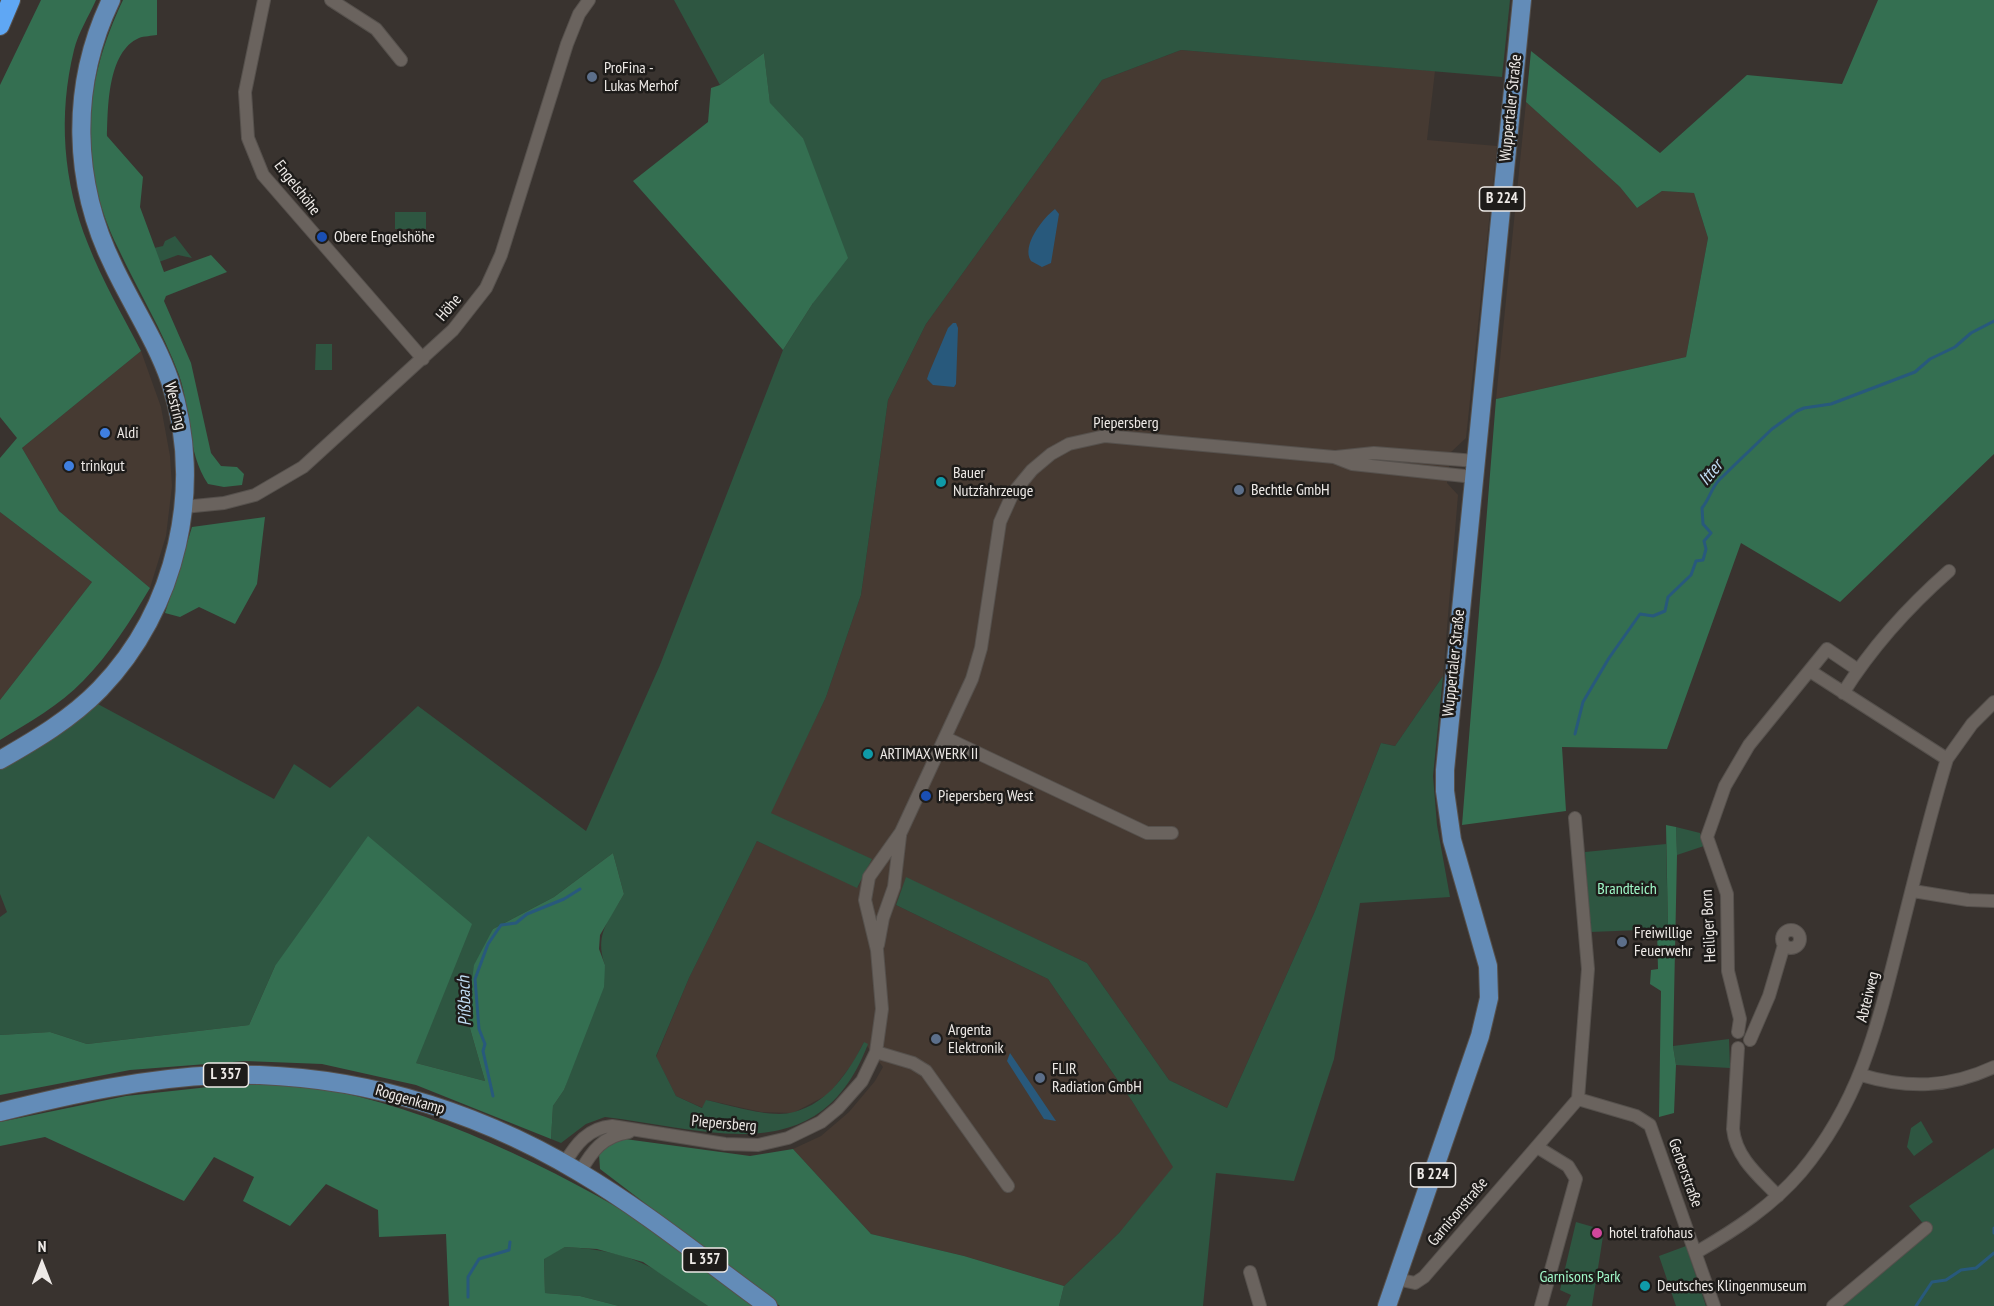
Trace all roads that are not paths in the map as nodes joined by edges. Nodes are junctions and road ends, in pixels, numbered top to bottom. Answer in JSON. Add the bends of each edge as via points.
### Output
{"nodes":[{"id":1,"x":11,"y":0,"type":"edge"},
{"id":2,"x":111,"y":0,"type":"edge"},
{"id":3,"x":264,"y":0,"type":"edge"},
{"id":4,"x":331,"y":0,"type":"edge"},
{"id":5,"x":589,"y":0,"type":"edge"},
{"id":6,"x":1522,"y":0,"type":"edge"},
{"id":7,"x":0,"y":26,"type":"edge"},
{"id":8,"x":400,"y":60,"type":"dead end"},
{"id":9,"x":423,"y":359,"type":"junction"},
{"id":10,"x":1475,"y":469,"type":"junction"},
{"id":11,"x":184,"y":507,"type":"junction"},
{"id":12,"x":1949,"y":571,"type":"dead end"},
{"id":13,"x":1858,"y":670,"type":"junction"},
{"id":14,"x":1810,"y":671,"type":"junction"},
{"id":15,"x":1843,"y":693,"type":"junction"},
{"id":16,"x":1994,"y":702,"type":"edge"},
{"id":17,"x":946,"y":738,"type":"junction"},
{"id":18,"x":1947,"y":759,"type":"junction"},
{"id":19,"x":0,"y":760,"type":"edge"},
{"id":20,"x":1575,"y":818,"type":"dead end"},
{"id":21,"x":901,"y":832,"type":"junction"},
{"id":22,"x":1172,"y":833,"type":"dead end"},
{"id":23,"x":1913,"y":891,"type":"junction"},
{"id":24,"x":1994,"y":901,"type":"edge"},
{"id":25,"x":1784,"y":945,"type":"dead end"},
{"id":26,"x":877,"y":950,"type":"junction"},
{"id":27,"x":1738,"y":1032,"type":"junction"},
{"id":28,"x":1750,"y":1040,"type":"junction"},
{"id":29,"x":1738,"y":1048,"type":"junction"},
{"id":30,"x":876,"y":1052,"type":"junction"},
{"id":31,"x":1994,"y":1067,"type":"edge"},
{"id":32,"x":1861,"y":1075,"type":"junction"},
{"id":33,"x":1578,"y":1100,"type":"junction"},
{"id":34,"x":0,"y":1112,"type":"edge"},
{"id":35,"x":638,"y":1130,"type":"junction"},
{"id":36,"x":1537,"y":1147,"type":"junction"},
{"id":37,"x":572,"y":1168,"type":"junction"},
{"id":38,"x":1008,"y":1186,"type":"dead end"},
{"id":39,"x":1778,"y":1196,"type":"junction"},
{"id":40,"x":1926,"y":1228,"type":"dead end"},
{"id":41,"x":1697,"y":1252,"type":"junction"},
{"id":42,"x":1250,"y":1272,"type":"dead end"},
{"id":43,"x":1398,"y":1279,"type":"junction"},
{"id":44,"x":768,"y":1306,"type":"edge"},
{"id":45,"x":1260,"y":1306,"type":"edge"},
{"id":46,"x":1387,"y":1306,"type":"edge"},
{"id":47,"x":1541,"y":1306,"type":"edge"},
{"id":48,"x":1714,"y":1306,"type":"edge"},
{"id":49,"x":1833,"y":1306,"type":"edge"}],
"edges":[{"from":1,"to":7,"type":"highway"},
{"from":2,"to":11,"type":"main road","name":"Westring","via":[[85,74],[80,116],[84,176],[113,266],[170,381],[184,443]]},
{"from":3,"to":9,"type":"street","name":"Engelshöhe","via":[[245,92],[248,138],[263,175]]},
{"from":4,"to":8,"type":"street","via":[[376,29]]},
{"from":5,"to":9,"type":"street","name":"Höhe","via":[[567,44],[490,280],[453,330]]},
{"from":6,"to":10,"type":"main road","name":"Wuppertaler Straße","number":"B 224"},
{"from":9,"to":11,"type":"street","name":"Höhe","via":[[303,466],[255,495]]},
{"from":10,"to":17,"type":"street","name":"Piepersberg","via":[[1374,453],[1334,457],[1116,436],[1087,439],[1051,454],[1032,470],[1005,505],[996,538],[978,666]]},
{"from":10,"to":43,"type":"main road","name":"Wuppertaler Straße","number":"B 224","via":[[1445,791],[1452,840],[1488,966],[1490,992],[1480,1036]]},
{"from":11,"to":19,"type":"main road","name":"Westring","via":[[165,589],[118,670],[70,715]]},
{"from":12,"to":13,"type":"street","via":[[1922,595]]},
{"from":13,"to":14,"type":"street","name":"Heiliger Born","via":[[1827,649]]},
{"from":13,"to":15,"type":"street"},
{"from":14,"to":15,"type":"street"},
{"from":14,"to":27,"type":"street","name":"Heiliger Born","via":[[1734,769],[1707,837],[1727,894],[1728,971],[1740,1019]]},
{"from":15,"to":18,"type":"street"},
{"from":16,"to":18,"type":"street","name":"Abteiweg"},
{"from":17,"to":21,"type":"street","name":"Piepersberg"},
{"from":17,"to":22,"type":"street","via":[[1147,833]]},
{"from":18,"to":23,"type":"street","name":"Abteiweg"},
{"from":20,"to":33,"type":"street","via":[[1588,969]]},
{"from":21,"to":26,"type":"street","name":"Piepersberg","via":[[894,886]]},
{"from":21,"to":26,"type":"street","name":"Piepersberg","via":[[874,867],[866,887],[867,914]]},
{"from":23,"to":24,"type":"street"},
{"from":23,"to":32,"type":"street","name":"Abteiweg"},
{"from":25,"to":28,"type":"street","via":[[1770,996]]},
{"from":26,"to":30,"type":"street","name":"Piepersberg","via":[[882,1009]]},
{"from":27,"to":28,"type":"street","via":[[1746,1033]]},
{"from":27,"to":29,"type":"street","name":"Heiliger Born","via":[[1733,1039]]},
{"from":28,"to":29,"type":"street","via":[[1746,1047]]},
{"from":29,"to":39,"type":"street","name":"Heiliger Born","via":[[1735,1141],[1745,1160]]},
{"from":30,"to":35,"type":"street","name":"Piepersberg","via":[[862,1081],[838,1108],[821,1122],[788,1138],[740,1145]]},
{"from":30,"to":38,"type":"street","via":[[926,1071]]},
{"from":31,"to":32,"type":"street","via":[[1958,1081],[1924,1086],[1900,1085]]},
{"from":32,"to":39,"type":"street","name":"Abteiweg","via":[[1819,1148]]},
{"from":33,"to":36,"type":"street","name":"Garnisonstraße"},
{"from":33,"to":41,"type":"street","name":"Gerberstraße","via":[[1636,1116],[1650,1125]]},
{"from":34,"to":37,"type":"main road","name":"Roggenkamp","number":"L 357","via":[[108,1088],[189,1077],[306,1078],[371,1089],[450,1111],[499,1130]]},
{"from":35,"to":37,"type":"street","name":"Piepersberg","via":[[603,1141]]},
{"from":35,"to":37,"type":"street","name":"Piepersberg","via":[[600,1127],[583,1138]]},
{"from":36,"to":43,"type":"street","name":"Garnisonstraße","via":[[1424,1277],[1415,1283]]},
{"from":36,"to":47,"type":"street","via":[[1565,1163],[1576,1179]]},
{"from":37,"to":44,"type":"main road","name":"Roggenkamp","number":"L 357"},
{"from":39,"to":41,"type":"street","name":"Abteiweg","via":[[1743,1224]]},
{"from":40,"to":49,"type":"street"},
{"from":41,"to":48,"type":"street","name":"Gerberstraße"},
{"from":42,"to":45,"type":"street"},
{"from":43,"to":46,"type":"main road","name":"Wuppertaler Straße","number":"B 224"}]}
